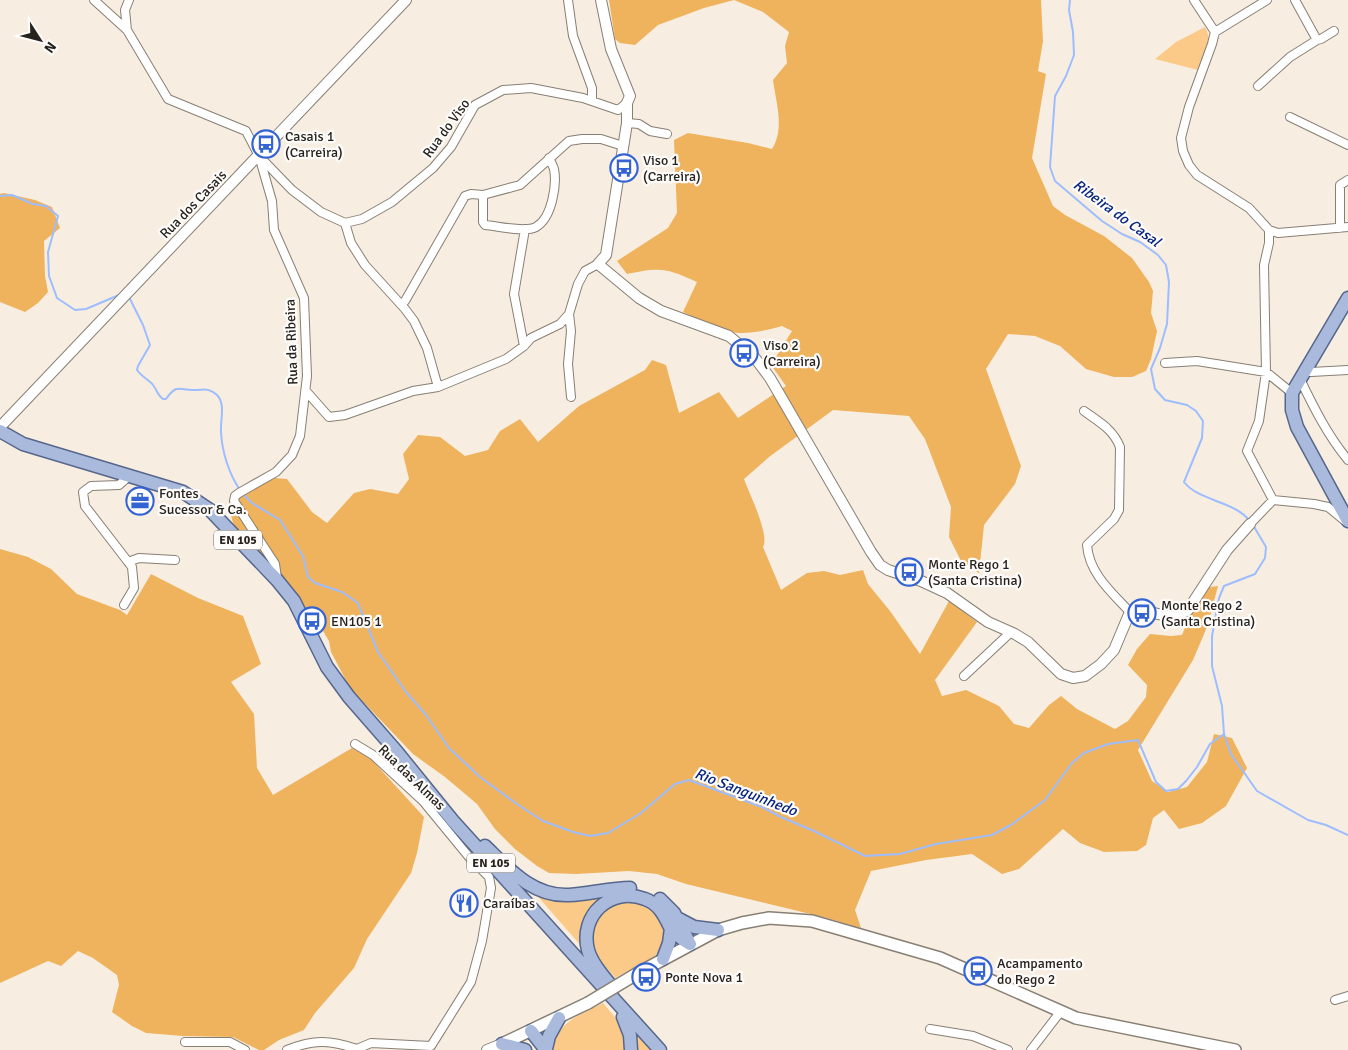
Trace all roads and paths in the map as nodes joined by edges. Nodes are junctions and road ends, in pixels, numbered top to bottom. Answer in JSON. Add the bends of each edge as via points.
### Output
{"nodes":[{"id":1,"x":94,"y":0,"type":"edge"},
{"id":2,"x":129,"y":0,"type":"edge"},
{"id":3,"x":406,"y":0,"type":"edge"},
{"id":4,"x":568,"y":0,"type":"edge"},
{"id":5,"x":601,"y":0,"type":"edge"},
{"id":6,"x":1194,"y":0,"type":"edge"},
{"id":7,"x":1267,"y":0,"type":"edge"},
{"id":8,"x":1295,"y":0,"type":"edge"},
{"id":9,"x":127,"y":30,"type":"junction"},
{"id":10,"x":1334,"y":31,"type":"dead end"},
{"id":11,"x":1215,"y":32,"type":"junction"},
{"id":12,"x":1317,"y":40,"type":"junction"},
{"id":13,"x":1258,"y":86,"type":"dead end"},
{"id":14,"x":592,"y":101,"type":"junction"},
{"id":15,"x":627,"y":103,"type":"junction"},
{"id":16,"x":1290,"y":117,"type":"dead end"},
{"id":17,"x":627,"y":123,"type":"junction"},
{"id":18,"x":667,"y":134,"type":"dead end"},
{"id":19,"x":1348,"y":145,"type":"edge"},
{"id":20,"x":623,"y":146,"type":"junction"},
{"id":21,"x":259,"y":156,"type":"junction"},
{"id":22,"x":549,"y":158,"type":"junction"},
{"id":23,"x":1348,"y":180,"type":"edge"},
{"id":24,"x":483,"y":195,"type":"junction"},
{"id":25,"x":345,"y":223,"type":"junction"},
{"id":26,"x":1344,"y":227,"type":"edge"},
{"id":27,"x":525,"y":229,"type":"junction"},
{"id":28,"x":1269,"y":230,"type":"junction"},
{"id":29,"x":598,"y":264,"type":"junction"},
{"id":30,"x":1348,"y":298,"type":"edge"},
{"id":31,"x":401,"y":304,"type":"junction"},
{"id":32,"x":569,"y":314,"type":"junction"},
{"id":33,"x":524,"y":346,"type":"junction"},
{"id":34,"x":1165,"y":362,"type":"dead end"},
{"id":35,"x":1348,"y":370,"type":"edge"},
{"id":36,"x":1266,"y":372,"type":"junction"},
{"id":37,"x":1303,"y":374,"type":"junction"},
{"id":38,"x":438,"y":386,"type":"junction"},
{"id":39,"x":306,"y":391,"type":"junction"},
{"id":40,"x":1292,"y":393,"type":"junction"},
{"id":41,"x":571,"y":397,"type":"dead end"},
{"id":42,"x":1084,"y":411,"type":"dead end"},
{"id":43,"x":0,"y":429,"type":"edge"},
{"id":44,"x":1348,"y":460,"type":"edge"},
{"id":45,"x":129,"y":476,"type":"junction"},
{"id":46,"x":1273,"y":500,"type":"junction"},
{"id":47,"x":1252,"y":522,"type":"joint"},
{"id":48,"x":1348,"y":523,"type":"edge"},
{"id":49,"x":175,"y":560,"type":"dead end"},
{"id":50,"x":128,"y":562,"type":"junction"},
{"id":51,"x":277,"y":580,"type":"junction"},
{"id":52,"x":124,"y":605,"type":"dead end"},
{"id":53,"x":1130,"y":612,"type":"junction"},
{"id":54,"x":1011,"y":632,"type":"junction"},
{"id":55,"x":964,"y":676,"type":"dead end"},
{"id":56,"x":355,"y":744,"type":"dead end"},
{"id":57,"x":397,"y":752,"type":"junction"},
{"id":58,"x":475,"y":836,"type":"junction"},
{"id":59,"x":674,"y":923,"type":"junction"},
{"id":60,"x":718,"y":930,"type":"junction"},
{"id":61,"x":690,"y":944,"type":"junction"},
{"id":62,"x":663,"y":960,"type":"junction"},
{"id":63,"x":587,"y":971,"type":"junction"},
{"id":64,"x":605,"y":979,"type":"junction"},
{"id":65,"x":1348,"y":996,"type":"edge"},
{"id":66,"x":1335,"y":1000,"type":"dead end"},
{"id":67,"x":1061,"y":1011,"type":"junction"},
{"id":68,"x":559,"y":1018,"type":"junction"},
{"id":69,"x":930,"y":1029,"type":"dead end"},
{"id":70,"x":531,"y":1031,"type":"junction"},
{"id":71,"x":184,"y":1042,"type":"dead end"},
{"id":72,"x":502,"y":1044,"type":"junction"},
{"id":73,"x":430,"y":1049,"type":"edge"},
{"id":74,"x":245,"y":1050,"type":"edge"},
{"id":75,"x":287,"y":1050,"type":"edge"},
{"id":76,"x":357,"y":1050,"type":"edge"},
{"id":77,"x":487,"y":1050,"type":"edge"},
{"id":78,"x":525,"y":1050,"type":"edge"},
{"id":79,"x":543,"y":1050,"type":"edge"},
{"id":80,"x":631,"y":1050,"type":"edge"},
{"id":81,"x":660,"y":1050,"type":"edge"},
{"id":82,"x":668,"y":1050,"type":"edge"},
{"id":83,"x":1008,"y":1050,"type":"edge"},
{"id":84,"x":1031,"y":1050,"type":"edge"},
{"id":85,"x":1235,"y":1050,"type":"edge"}],
"edges":[{"from":1,"to":9,"type":"street"},
{"from":2,"to":9,"type":"street","via":[[125,10]]},
{"from":3,"to":21,"type":"street","name":"Rua dos Casais"},
{"from":4,"to":14,"type":"street","via":[[573,36],[592,88]]},
{"from":5,"to":15,"type":"street","via":[[611,49],[630,96]]},
{"from":6,"to":11,"type":"street"},
{"from":7,"to":11,"type":"street"},
{"from":8,"to":12,"type":"street"},
{"from":9,"to":21,"type":"street","via":[[168,99],[246,131]]},
{"from":10,"to":12,"type":"street"},
{"from":11,"to":28,"type":"street","via":[[1189,107],[1181,138],[1183,151],[1196,175],[1249,208]]},
{"from":12,"to":13,"type":"street","via":[[1290,57]]},
{"from":14,"to":15,"type":"street","name":"Rua do Viso","via":[[618,110]]},
{"from":14,"to":25,"type":"street","name":"Rua do Viso","via":[[531,88],[503,90],[475,105],[451,147],[420,180],[392,202],[362,219]]},
{"from":15,"to":17,"type":"street"},
{"from":16,"to":19,"type":"street"},
{"from":17,"to":18,"type":"street"},
{"from":17,"to":20,"type":"street"},
{"from":20,"to":22,"type":"street","via":[[601,139],[582,139],[570,141]]},
{"from":20,"to":29,"type":"street","via":[[606,255]]},
{"from":21,"to":25,"type":"street","via":[[292,190],[321,212]]},
{"from":21,"to":39,"type":"street","name":"Rua da Ribeira","via":[[272,201],[274,230],[304,298]]},
{"from":21,"to":43,"type":"street","name":"Rua dos Casais"},
{"from":22,"to":24,"type":"street","via":[[520,185]]},
{"from":22,"to":27,"type":"street","via":[[554,170],[550,211],[535,227]]},
{"from":23,"to":26,"type":"street","via":[[1340,185]]},
{"from":24,"to":27,"type":"street","via":[[485,225]]},
{"from":24,"to":31,"type":"street","via":[[465,196]]},
{"from":25,"to":31,"type":"street","via":[[351,243],[365,265]]},
{"from":26,"to":28,"type":"street","via":[[1278,233]]},
{"from":27,"to":33,"type":"street","via":[[514,294]]},
{"from":28,"to":36,"type":"street","via":[[1264,265]]},
{"from":29,"to":32,"type":"street","via":[[585,271]]},
{"from":29,"to":54,"type":"street","via":[[654,307],[729,336],[755,358],[770,378],[880,565],[947,593],[988,622]]},
{"from":30,"to":37,"type":"main road"},
{"from":31,"to":38,"type":"street","via":[[414,321],[427,348]]},
{"from":32,"to":33,"type":"street","via":[[560,324],[531,338]]},
{"from":32,"to":41,"type":"street"},
{"from":33,"to":38,"type":"street","via":[[506,360]]},
{"from":34,"to":36,"type":"street","via":[[1197,361]]},
{"from":35,"to":37,"type":"street"},
{"from":36,"to":40,"type":"street"},
{"from":36,"to":46,"type":"street","via":[[1259,421],[1247,451]]},
{"from":37,"to":40,"type":"main road"},
{"from":37,"to":44,"type":"street","via":[[1320,420]]},
{"from":38,"to":39,"type":"street","via":[[329,417]]},
{"from":39,"to":51,"type":"street","name":"Rua da Ribeira","via":[[300,436],[292,455],[276,472],[241,492],[234,501],[275,564]]},
{"from":40,"to":48,"type":"main road","via":[[1297,427]]},
{"from":42,"to":53,"type":"street","via":[[1108,428],[1120,447],[1119,510],[1087,545],[1088,554],[1104,585]]},
{"from":43,"to":45,"type":"main road","number":"EN 105","via":[[23,444]]},
{"from":45,"to":50,"type":"street","via":[[119,484],[91,486],[83,492],[84,506]]},
{"from":45,"to":51,"type":"main road","number":"EN 105","via":[[183,492],[210,510]]},
{"from":46,"to":47,"type":"street"},
{"from":46,"to":48,"type":"street","via":[[1328,507]]},
{"from":47,"to":53,"type":"street","via":[[1227,550],[1188,610],[1179,616],[1136,608]]},
{"from":49,"to":50,"type":"street","via":[[139,558]]},
{"from":50,"to":52,"type":"street","via":[[132,567],[134,588]]},
{"from":51,"to":57,"type":"main road","number":"EN 105","via":[[294,601],[327,666],[349,697]]},
{"from":53,"to":54,"type":"street","via":[[1114,650],[1085,676],[1073,678],[1060,674],[1028,642]]},
{"from":54,"to":55,"type":"street"},
{"from":56,"to":73,"type":"street","name":"Rua das Almas","via":[[373,755],[423,801],[488,877],[492,888],[471,982]]},
{"from":57,"to":58,"type":"main road","number":"EN 105"},
{"from":57,"to":63,"type":"main road","number":"EN 105","via":[[453,821]]},
{"from":58,"to":59,"type":"main road","via":[[534,888],[557,895],[641,889],[660,898]]},
{"from":58,"to":64,"type":"main road","number":"EN 105"},
{"from":59,"to":60,"type":"main road"},
{"from":59,"to":61,"type":"main road","via":[[681,939]]},
{"from":59,"to":62,"type":"main road"},
{"from":59,"to":64,"type":"main road","via":[[655,904],[628,896],[607,901],[598,908],[591,917],[586,938],[592,959]]},
{"from":60,"to":61,"type":"main road"},
{"from":60,"to":67,"type":"main road","via":[[769,918],[812,921],[940,958]]},
{"from":61,"to":62,"type":"main road"},
{"from":62,"to":68,"type":"main road","bridge":true},
{"from":63,"to":80,"type":"main road","via":[[623,1017],[630,1035]]},
{"from":63,"to":81,"type":"main road","number":"EN 105"},
{"from":64,"to":82,"type":"main road","number":"EN 105"},
{"from":65,"to":66,"type":"street"},
{"from":67,"to":84,"type":"street"},
{"from":67,"to":85,"type":"main road","via":[[1076,1018]]},
{"from":68,"to":70,"type":"main road"},
{"from":68,"to":79,"type":"main road"},
{"from":69,"to":83,"type":"street","via":[[973,1036]]},
{"from":70,"to":72,"type":"main road"},
{"from":70,"to":79,"type":"main road"},
{"from":71,"to":74,"type":"street","via":[[230,1042]]},
{"from":72,"to":77,"type":"street"},
{"from":72,"to":78,"type":"main road"},
{"from":73,"to":76,"type":"street","name":"Rua das Almas","via":[[371,1043]]},
{"from":75,"to":76,"type":"street","name":"Rua das Almas","via":[[304,1043],[324,1041]]}]}
